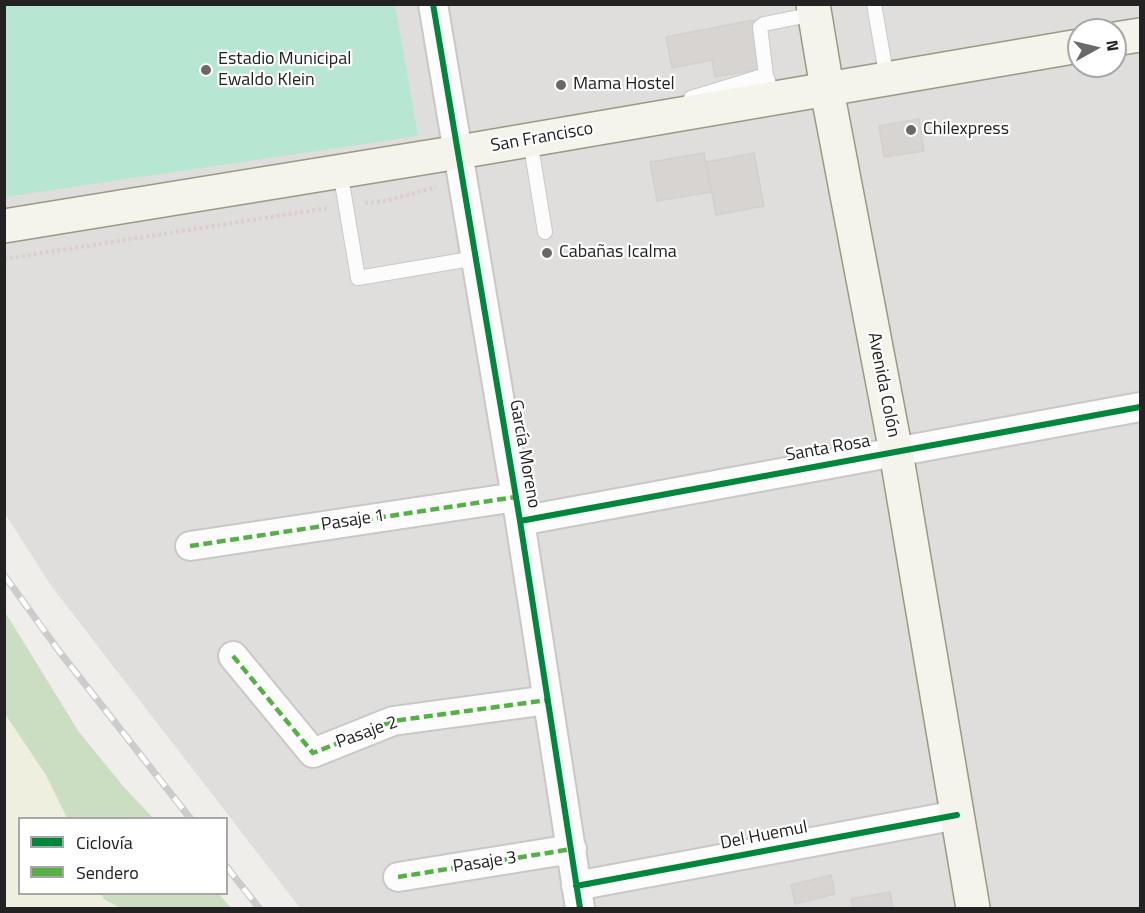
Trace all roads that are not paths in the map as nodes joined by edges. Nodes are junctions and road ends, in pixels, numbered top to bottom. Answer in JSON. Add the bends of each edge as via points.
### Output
{"nodes":[{"id":1,"x":433,"y":4,"type":"edge"},
{"id":2,"x":874,"y":4,"type":"edge"},
{"id":3,"x":814,"y":9,"type":"edge"},
{"id":4,"x":1067,"y":48,"type":"edge"},
{"id":5,"x":887,"y":79,"type":"junction"},
{"id":6,"x":770,"y":87,"type":"junction"},
{"id":7,"x":827,"y":90,"type":"junction"},
{"id":8,"x":530,"y":140,"type":"junction"},
{"id":9,"x":461,"y":166,"type":"junction"},
{"id":10,"x":340,"y":171,"type":"junction"},
{"id":11,"x":4,"y":226,"type":"edge"},
{"id":12,"x":544,"y":232,"type":"dead end"},
{"id":13,"x":476,"y":258,"type":"junction"},
{"id":14,"x":1140,"y":407,"type":"edge"},
{"id":15,"x":896,"y":452,"type":"junction"},
{"id":16,"x":518,"y":509,"type":"junction"},
{"id":17,"x":190,"y":546,"type":"dead end"},
{"id":18,"x":233,"y":656,"type":"dead end"},
{"id":19,"x":548,"y":700,"type":"junction"},
{"id":20,"x":957,"y":815,"type":"junction"},
{"id":21,"x":572,"y":849,"type":"junction"},
{"id":22,"x":399,"y":877,"type":"dead end"},
{"id":23,"x":578,"y":897,"type":"edge"},
{"id":24,"x":973,"y":909,"type":"edge"}],
"edges":[{"from":1,"to":9,"type":"street","name":"García Moreno"},
{"from":2,"to":5,"type":"lane"},
{"from":3,"to":6,"type":"lane","via":[[760,27]]},
{"from":3,"to":7,"type":"main road","name":"Avenida Colón"},
{"from":4,"to":5,"type":"main road","name":"San Francisco"},
{"from":5,"to":7,"type":"main road","name":"San Francisco"},
{"from":6,"to":7,"type":"main road","name":"San Francisco"},
{"from":6,"to":8,"type":"main road","name":"San Francisco","via":[[666,117]]},
{"from":7,"to":15,"type":"main road","name":"Avenida Colón"},
{"from":8,"to":9,"type":"main road","name":"San Francisco"},
{"from":8,"to":12,"type":"lane"},
{"from":9,"to":10,"type":"main road","name":"San Francisco"},
{"from":9,"to":13,"type":"street","name":"García Moreno"},
{"from":10,"to":11,"type":"main road","name":"San Francisco"},
{"from":10,"to":13,"type":"lane","via":[[358,278]]},
{"from":13,"to":16,"type":"street","name":"García Moreno"},
{"from":14,"to":15,"type":"street","name":"Santa Rosa"},
{"from":15,"to":16,"type":"street","name":"Santa Rosa"},
{"from":15,"to":20,"type":"main road","name":"Avenida Colón"},
{"from":16,"to":17,"type":"street","name":"Pasaje 1"},
{"from":16,"to":19,"type":"street","name":"García Moreno"},
{"from":18,"to":19,"type":"street","name":"Pasaje 2","via":[[313,753],[393,721]]},
{"from":19,"to":21,"type":"street","name":"García Moreno"},
{"from":20,"to":23,"type":"street","name":"Del Huemul"},
{"from":20,"to":24,"type":"main road","name":"Avenida Colón"},
{"from":21,"to":22,"type":"street","name":"Pasaje 3"},
{"from":21,"to":23,"type":"street","name":"García Moreno"}]}
